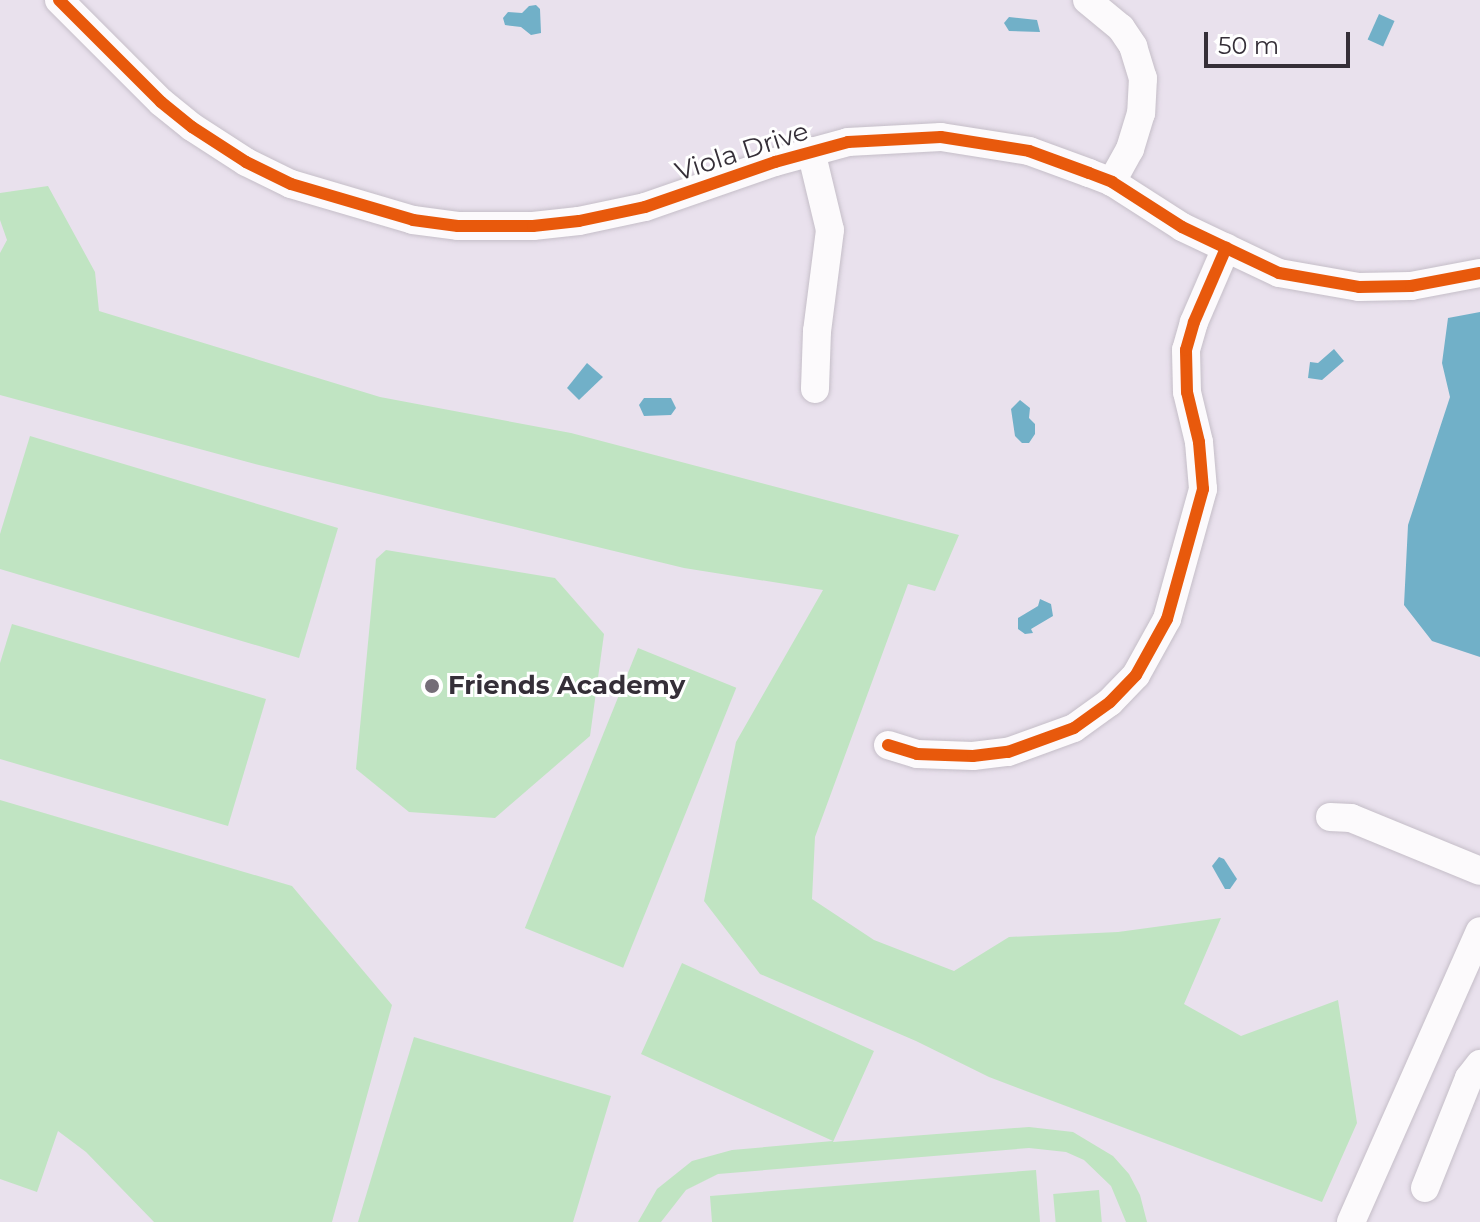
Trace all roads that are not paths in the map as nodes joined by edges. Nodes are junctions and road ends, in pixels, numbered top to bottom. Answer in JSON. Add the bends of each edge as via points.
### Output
{"nodes":[{"id":1,"x":59,"y":0,"type":"edge"},
{"id":2,"x":1087,"y":0,"type":"edge"},
{"id":3,"x":811,"y":151,"type":"junction"},
{"id":4,"x":1112,"y":182,"type":"junction"},
{"id":5,"x":1226,"y":248,"type":"junction"},
{"id":6,"x":1480,"y":273,"type":"edge"},
{"id":7,"x":815,"y":389,"type":"dead end"},
{"id":8,"x":888,"y":745,"type":"dead end"},
{"id":9,"x":1330,"y":817,"type":"dead end"},
{"id":10,"x":1480,"y":871,"type":"edge"},
{"id":11,"x":1480,"y":931,"type":"edge"},
{"id":12,"x":1480,"y":1064,"type":"edge"},
{"id":13,"x":1425,"y":1188,"type":"dead end"},
{"id":14,"x":1351,"y":1222,"type":"edge"}],
"edges":[{"from":1,"to":3,"type":"street","name":"Viola Drive","via":[[161,102],[246,162],[291,184],[413,220],[458,226],[579,221],[645,207]]},
{"from":2,"to":4,"type":"street","via":[[1121,28],[1143,78],[1141,113]]},
{"from":3,"to":4,"type":"street","name":"Viola Drive","via":[[884,138],[975,140],[1029,151]]},
{"from":3,"to":7,"type":"street","via":[[830,230]]},
{"from":4,"to":5,"type":"street","name":"Viola Drive"},
{"from":5,"to":6,"type":"street","name":"Viola Drive","via":[[1262,268],[1345,286],[1411,286]]},
{"from":5,"to":8,"type":"street","via":[[1186,350],[1187,392],[1203,489],[1167,619],[1136,675],[1074,728],[1008,752],[917,754]]},
{"from":9,"to":10,"type":"street","via":[[1351,818]]},
{"from":11,"to":14,"type":"street"},
{"from":12,"to":13,"type":"street","via":[[1469,1078]]}]}
